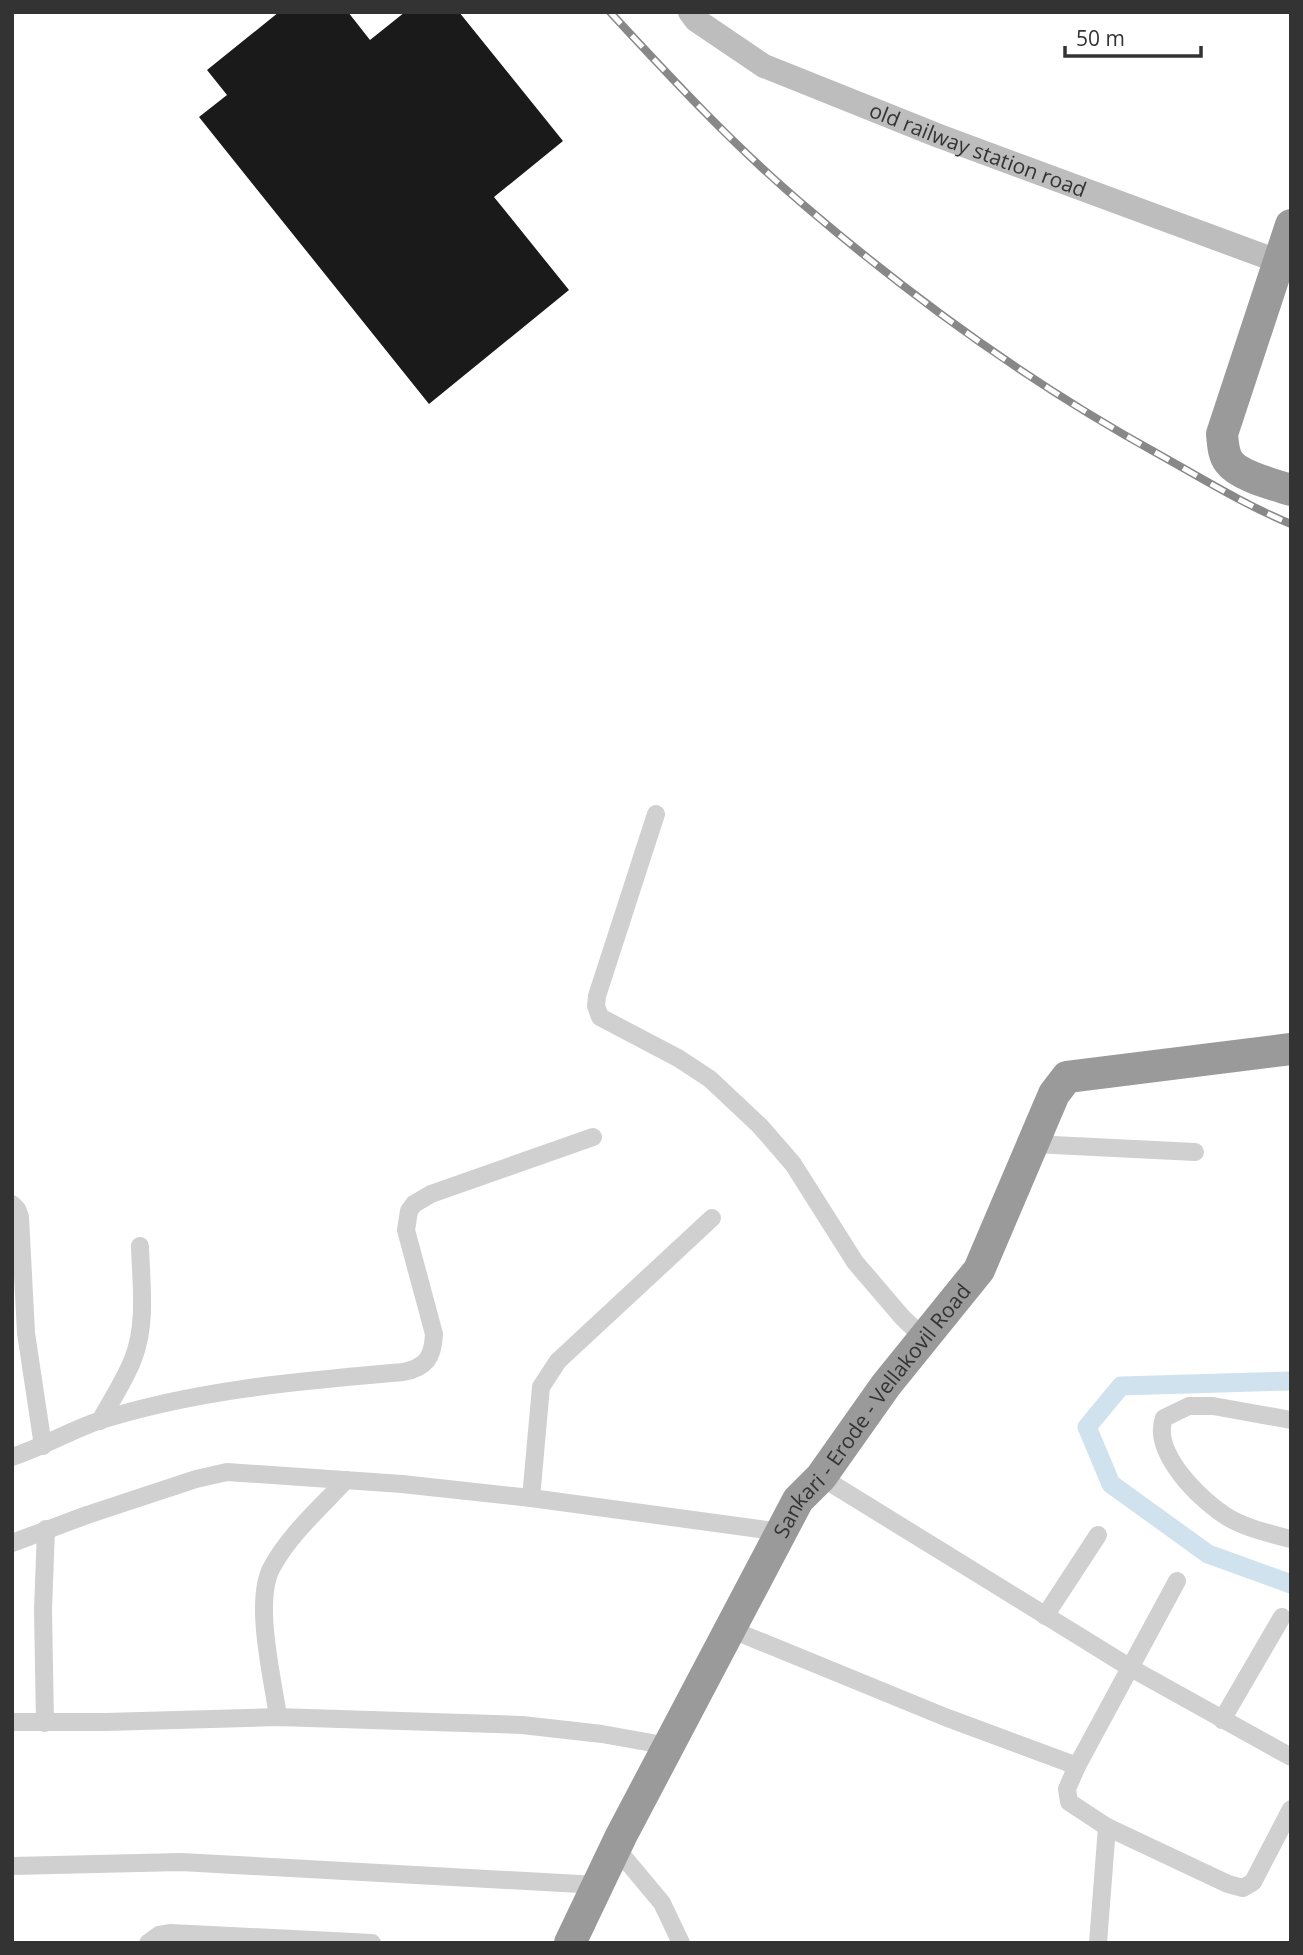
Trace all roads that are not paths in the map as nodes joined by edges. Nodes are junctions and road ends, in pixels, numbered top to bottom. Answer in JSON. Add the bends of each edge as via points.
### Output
{"nodes":[{"id":1,"x":690,"y":12,"type":"edge"},
{"id":2,"x":1291,"y":225,"type":"edge"},
{"id":3,"x":1280,"y":262,"type":"junction"},
{"id":4,"x":1291,"y":491,"type":"edge"},
{"id":5,"x":656,"y":814,"type":"dead end"},
{"id":6,"x":1291,"y":1049,"type":"edge"},
{"id":7,"x":593,"y":1137,"type":"dead end"},
{"id":8,"x":1033,"y":1144,"type":"junction"},
{"id":9,"x":1195,"y":1152,"type":"dead end"},
{"id":10,"x":12,"y":1204,"type":"edge"},
{"id":11,"x":712,"y":1218,"type":"dead end"},
{"id":12,"x":140,"y":1246,"type":"dead end"},
{"id":13,"x":925,"y":1339,"type":"junction"},
{"id":14,"x":1291,"y":1420,"type":"edge"},
{"id":15,"x":100,"y":1421,"type":"junction"},
{"id":16,"x":43,"y":1446,"type":"junction"},
{"id":17,"x":12,"y":1457,"type":"edge"},
{"id":18,"x":821,"y":1476,"type":"junction"},
{"id":19,"x":346,"y":1480,"type":"junction"},
{"id":20,"x":531,"y":1497,"type":"junction"},
{"id":21,"x":46,"y":1529,"type":"junction"},
{"id":22,"x":782,"y":1532,"type":"junction"},
{"id":23,"x":1098,"y":1535,"type":"dead end"},
{"id":24,"x":1291,"y":1539,"type":"edge"},
{"id":25,"x":12,"y":1543,"type":"edge"},
{"id":26,"x":1177,"y":1581,"type":"dead end"},
{"id":27,"x":1045,"y":1616,"type":"junction"},
{"id":28,"x":1282,"y":1616,"type":"dead end"},
{"id":29,"x":730,"y":1629,"type":"junction"},
{"id":30,"x":1129,"y":1667,"type":"junction"},
{"id":31,"x":278,"y":1717,"type":"junction"},
{"id":32,"x":1222,"y":1720,"type":"junction"},
{"id":33,"x":12,"y":1721,"type":"edge"},
{"id":34,"x":46,"y":1723,"type":"junction"},
{"id":35,"x":669,"y":1746,"type":"junction"},
{"id":36,"x":1291,"y":1758,"type":"edge"},
{"id":37,"x":1077,"y":1766,"type":"junction"},
{"id":38,"x":1291,"y":1808,"type":"edge"},
{"id":39,"x":1107,"y":1828,"type":"junction"},
{"id":40,"x":615,"y":1847,"type":"junction"},
{"id":41,"x":12,"y":1866,"type":"edge"},
{"id":42,"x":598,"y":1885,"type":"junction"},
{"id":43,"x":148,"y":1943,"type":"edge"},
{"id":44,"x":372,"y":1943,"type":"edge"},
{"id":45,"x":570,"y":1943,"type":"edge"},
{"id":46,"x":681,"y":1943,"type":"edge"},
{"id":47,"x":1098,"y":1943,"type":"edge"}],
"edges":[{"from":1,"to":3,"type":"street","name":"old railway station road","via":[[764,66]]},
{"from":2,"to":3,"type":"highway"},
{"from":3,"to":4,"type":"highway","via":[[1223,441],[1229,463]]},
{"from":5,"to":13,"type":"street","via":[[597,996],[600,1017],[710,1079],[760,1126],[793,1164],[855,1262]]},
{"from":6,"to":8,"type":"highway","name":"Sankari - Erode - Vellakovil Road","via":[[1067,1077],[1054,1094]]},
{"from":7,"to":15,"type":"street","via":[[431,1194],[409,1210],[406,1230],[434,1334],[434,1348],[423,1366],[403,1373],[232,1389]]},
{"from":8,"to":9,"type":"street"},
{"from":8,"to":13,"type":"highway","name":"Sankari - Erode - Vellakovil Road","via":[[979,1270]]},
{"from":10,"to":16,"type":"street","via":[[20,1217],[26,1333]]},
{"from":11,"to":20,"type":"street","via":[[547,1376],[538,1403]]},
{"from":12,"to":15,"type":"street","via":[[138,1346]]},
{"from":13,"to":18,"type":"highway","name":"Sankari - Erode - Vellakovil Road"},
{"from":14,"to":24,"type":"street","via":[[1189,1406],[1164,1418],[1160,1428],[1173,1462],[1193,1490],[1230,1519]]},
{"from":15,"to":16,"type":"street"},
{"from":16,"to":17,"type":"street"},
{"from":18,"to":22,"type":"highway","name":"Sankari - Erode - Vellakovil Road","via":[[799,1500]]},
{"from":18,"to":27,"type":"street"},
{"from":19,"to":20,"type":"street"},
{"from":19,"to":21,"type":"street","via":[[227,1472]]},
{"from":19,"to":31,"type":"street","via":[[282,1552],[266,1584],[265,1627]]},
{"from":20,"to":22,"type":"street"},
{"from":21,"to":25,"type":"street"},
{"from":21,"to":34,"type":"street"},
{"from":22,"to":29,"type":"highway","name":"Sankari - Erode - Vellakovil Road"},
{"from":23,"to":27,"type":"street"},
{"from":26,"to":30,"type":"street"},
{"from":27,"to":30,"type":"street"},
{"from":28,"to":32,"type":"street"},
{"from":29,"to":35,"type":"highway","name":"Sankari - Erode - Vellakovil Road"},
{"from":29,"to":37,"type":"street"},
{"from":30,"to":32,"type":"street"},
{"from":30,"to":37,"type":"street"},
{"from":31,"to":34,"type":"street"},
{"from":31,"to":35,"type":"street","via":[[522,1725]]},
{"from":32,"to":36,"type":"street"},
{"from":33,"to":34,"type":"street"},
{"from":35,"to":40,"type":"highway","name":"Sankari - Erode - Vellakovil Road"},
{"from":37,"to":39,"type":"street","via":[[1067,1789],[1069,1802]]},
{"from":38,"to":39,"type":"street","via":[[1253,1882],[1243,1888]]},
{"from":39,"to":47,"type":"street"},
{"from":40,"to":42,"type":"highway","name":"Sankari - Erode - Vellakovil Road"},
{"from":40,"to":46,"type":"street","via":[[662,1903]]},
{"from":41,"to":42,"type":"street","via":[[181,1862]]},
{"from":42,"to":45,"type":"highway","name":"Sankari - Erode - Vellakovil Road"},
{"from":43,"to":44,"type":"street","via":[[171,1933]]}]}
